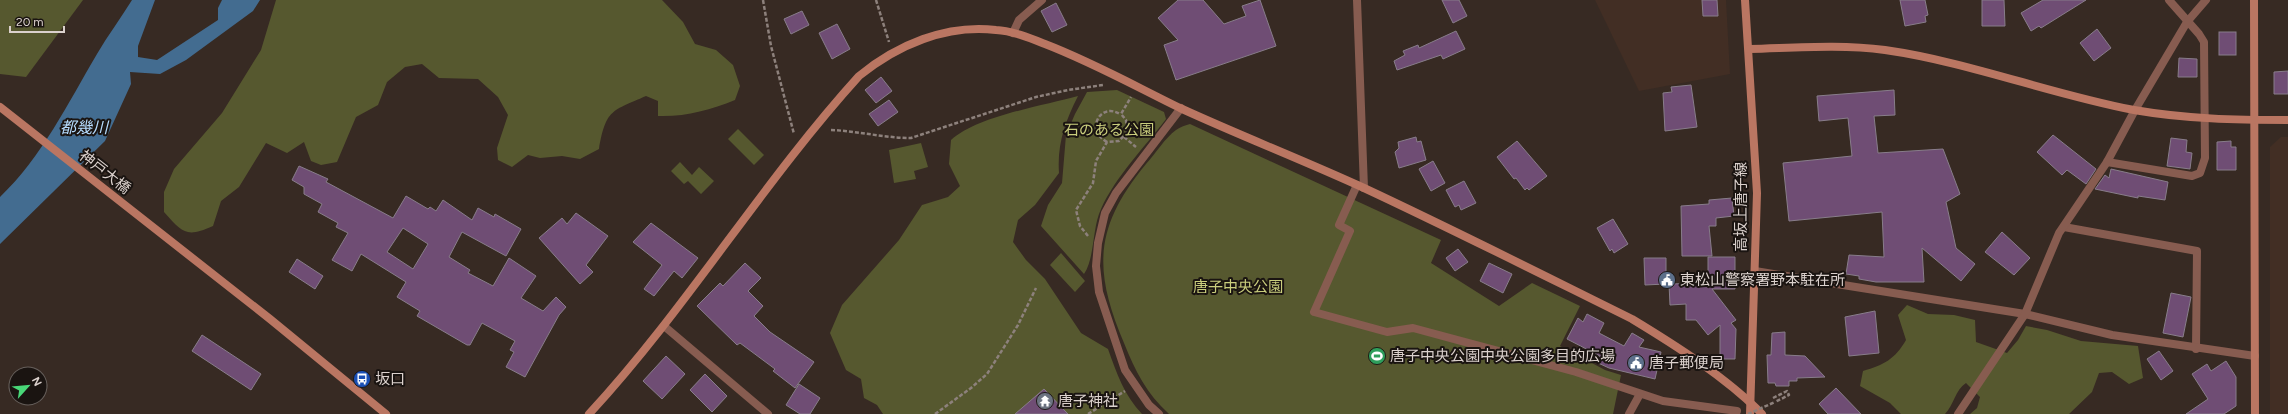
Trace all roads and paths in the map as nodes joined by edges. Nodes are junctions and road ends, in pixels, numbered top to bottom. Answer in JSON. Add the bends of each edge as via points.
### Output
{"nodes":[{"id":1,"x":763,"y":0,"type":"edge"},
{"id":2,"x":876,"y":0,"type":"edge"},
{"id":3,"x":1042,"y":0,"type":"edge"},
{"id":4,"x":1357,"y":0,"type":"edge"},
{"id":5,"x":1745,"y":0,"type":"edge"},
{"id":6,"x":2169,"y":0,"type":"edge"},
{"id":7,"x":2206,"y":0,"type":"edge"},
{"id":8,"x":2254,"y":0,"type":"edge"},
{"id":9,"x":2187,"y":22,"type":"junction"},
{"id":10,"x":1012,"y":34,"type":"junction"},
{"id":11,"x":1749,"y":49,"type":"junction"},
{"id":12,"x":892,"y":52,"type":"junction"},
{"id":13,"x":1125,"y":80,"type":"junction"},
{"id":14,"x":1137,"y":86,"type":"junction"},
{"id":15,"x":0,"y":107,"type":"edge"},
{"id":16,"x":1180,"y":108,"type":"junction"},
{"id":17,"x":2135,"y":110,"type":"junction"},
{"id":18,"x":1121,"y":114,"type":"junction"},
{"id":19,"x":2206,"y":119,"type":"junction"},
{"id":20,"x":2254,"y":120,"type":"junction"},
{"id":21,"x":2288,"y":120,"type":"edge"},
{"id":22,"x":815,"y":129,"type":"junction"},
{"id":23,"x":1107,"y":142,"type":"junction"},
{"id":24,"x":799,"y":150,"type":"junction"},
{"id":25,"x":2107,"y":162,"type":"junction"},
{"id":26,"x":1360,"y":186,"type":"junction"},
{"id":27,"x":2064,"y":226,"type":"junction"},
{"id":28,"x":1098,"y":243,"type":"junction"},
{"id":29,"x":1755,"y":270,"type":"junction"},
{"id":30,"x":1036,"y":288,"type":"dead end"},
{"id":31,"x":2025,"y":314,"type":"junction"},
{"id":32,"x":664,"y":326,"type":"junction"},
{"id":33,"x":2196,"y":349,"type":"junction"},
{"id":34,"x":2255,"y":356,"type":"junction"},
{"id":35,"x":1134,"y":385,"type":"junction"},
{"id":36,"x":1640,"y":394,"type":"junction"},
{"id":37,"x":1773,"y":398,"type":"dead end"},
{"id":38,"x":1749,"y":400,"type":"junction"},
{"id":39,"x":1737,"y":411,"type":"dead end"},
{"id":40,"x":386,"y":414,"type":"edge"},
{"id":41,"x":589,"y":414,"type":"edge"},
{"id":42,"x":768,"y":414,"type":"edge"},
{"id":43,"x":935,"y":414,"type":"edge"},
{"id":44,"x":1088,"y":414,"type":"edge"},
{"id":45,"x":1159,"y":414,"type":"edge"},
{"id":46,"x":1629,"y":414,"type":"edge"},
{"id":47,"x":1749,"y":414,"type":"edge"},
{"id":48,"x":1762,"y":414,"type":"edge"},
{"id":49,"x":1958,"y":414,"type":"edge"},
{"id":50,"x":2255,"y":414,"type":"edge"}],
"edges":[{"from":1,"to":24,"type":"path","via":[[771,46]]},
{"from":2,"to":12,"type":"path"},
{"from":3,"to":10,"type":"street","via":[[1019,20]]},
{"from":4,"to":26,"type":"street"},
{"from":5,"to":11,"type":"street","name":"高坂上唐子線"},
{"from":6,"to":9,"type":"street"},
{"from":7,"to":9,"type":"street"},
{"from":8,"to":20,"type":"street"},
{"from":9,"to":17,"type":"street"},
{"from":9,"to":19,"type":"street","via":[[2204,42]]},
{"from":10,"to":12,"type":"street","via":[[997,30],[957,30],[912,42]]},
{"from":10,"to":13,"type":"street","via":[[1062,50]]},
{"from":11,"to":17,"type":"street","via":[[1814,47],[1884,50]]},
{"from":11,"to":29,"type":"street","name":"高坂上唐子線","via":[[1757,193]]},
{"from":12,"to":22,"type":"street","via":[[859,76]]},
{"from":13,"to":14,"type":"street"},
{"from":13,"to":22,"type":"path","via":[[1036,97],[911,138]]},
{"from":14,"to":16,"type":"street"},
{"from":14,"to":18,"type":"path"},
{"from":15,"to":40,"type":"street","name":"神戸大橋","via":[[270,319]]},
{"from":16,"to":26,"type":"street"},
{"from":16,"to":28,"type":"street","via":[[1116,193],[1105,213]]},
{"from":17,"to":19,"type":"street"},
{"from":17,"to":25,"type":"street"},
{"from":18,"to":23,"type":"path","via":[[1126,120],[1127,132],[1119,141]]},
{"from":18,"to":23,"type":"path","via":[[1109,111],[1097,120],[1097,132],[1101,139]]},
{"from":19,"to":20,"type":"street"},
{"from":19,"to":25,"type":"street","via":[[2204,166],[2200,173],[2192,176]]},
{"from":20,"to":21,"type":"street"},
{"from":20,"to":34,"type":"street"},
{"from":22,"to":24,"type":"street"},
{"from":23,"to":28,"type":"path","via":[[1096,162],[1093,183],[1076,210],[1076,217],[1085,234]]},
{"from":24,"to":32,"type":"street"},
{"from":25,"to":27,"type":"street"},
{"from":26,"to":36,"type":"street","via":[[1339,225],[1350,231],[1314,312],[1387,332],[1413,328],[1576,372]]},
{"from":26,"to":38,"type":"street","via":[[1632,319],[1669,341]]},
{"from":27,"to":31,"type":"street"},
{"from":27,"to":33,"type":"street","via":[[2197,251]]},
{"from":28,"to":35,"type":"street","via":[[1096,266],[1099,292],[1125,370]]},
{"from":29,"to":31,"type":"street"},
{"from":29,"to":38,"type":"street","name":"高坂上唐子線"},
{"from":30,"to":43,"type":"path","via":[[1018,325],[987,374]]},
{"from":31,"to":33,"type":"street","via":[[2112,335]]},
{"from":31,"to":49,"type":"street"},
{"from":32,"to":41,"type":"street"},
{"from":32,"to":42,"type":"street"},
{"from":33,"to":34,"type":"street"},
{"from":34,"to":50,"type":"street"},
{"from":35,"to":44,"type":"path"},
{"from":35,"to":45,"type":"street"},
{"from":36,"to":39,"type":"street"},
{"from":36,"to":46,"type":"street"},
{"from":37,"to":47,"type":"path","bridge":true,"via":[[1788,391],[1790,395]]},
{"from":38,"to":47,"type":"street","name":"高坂上唐子線"},
{"from":38,"to":48,"type":"street"}]}
